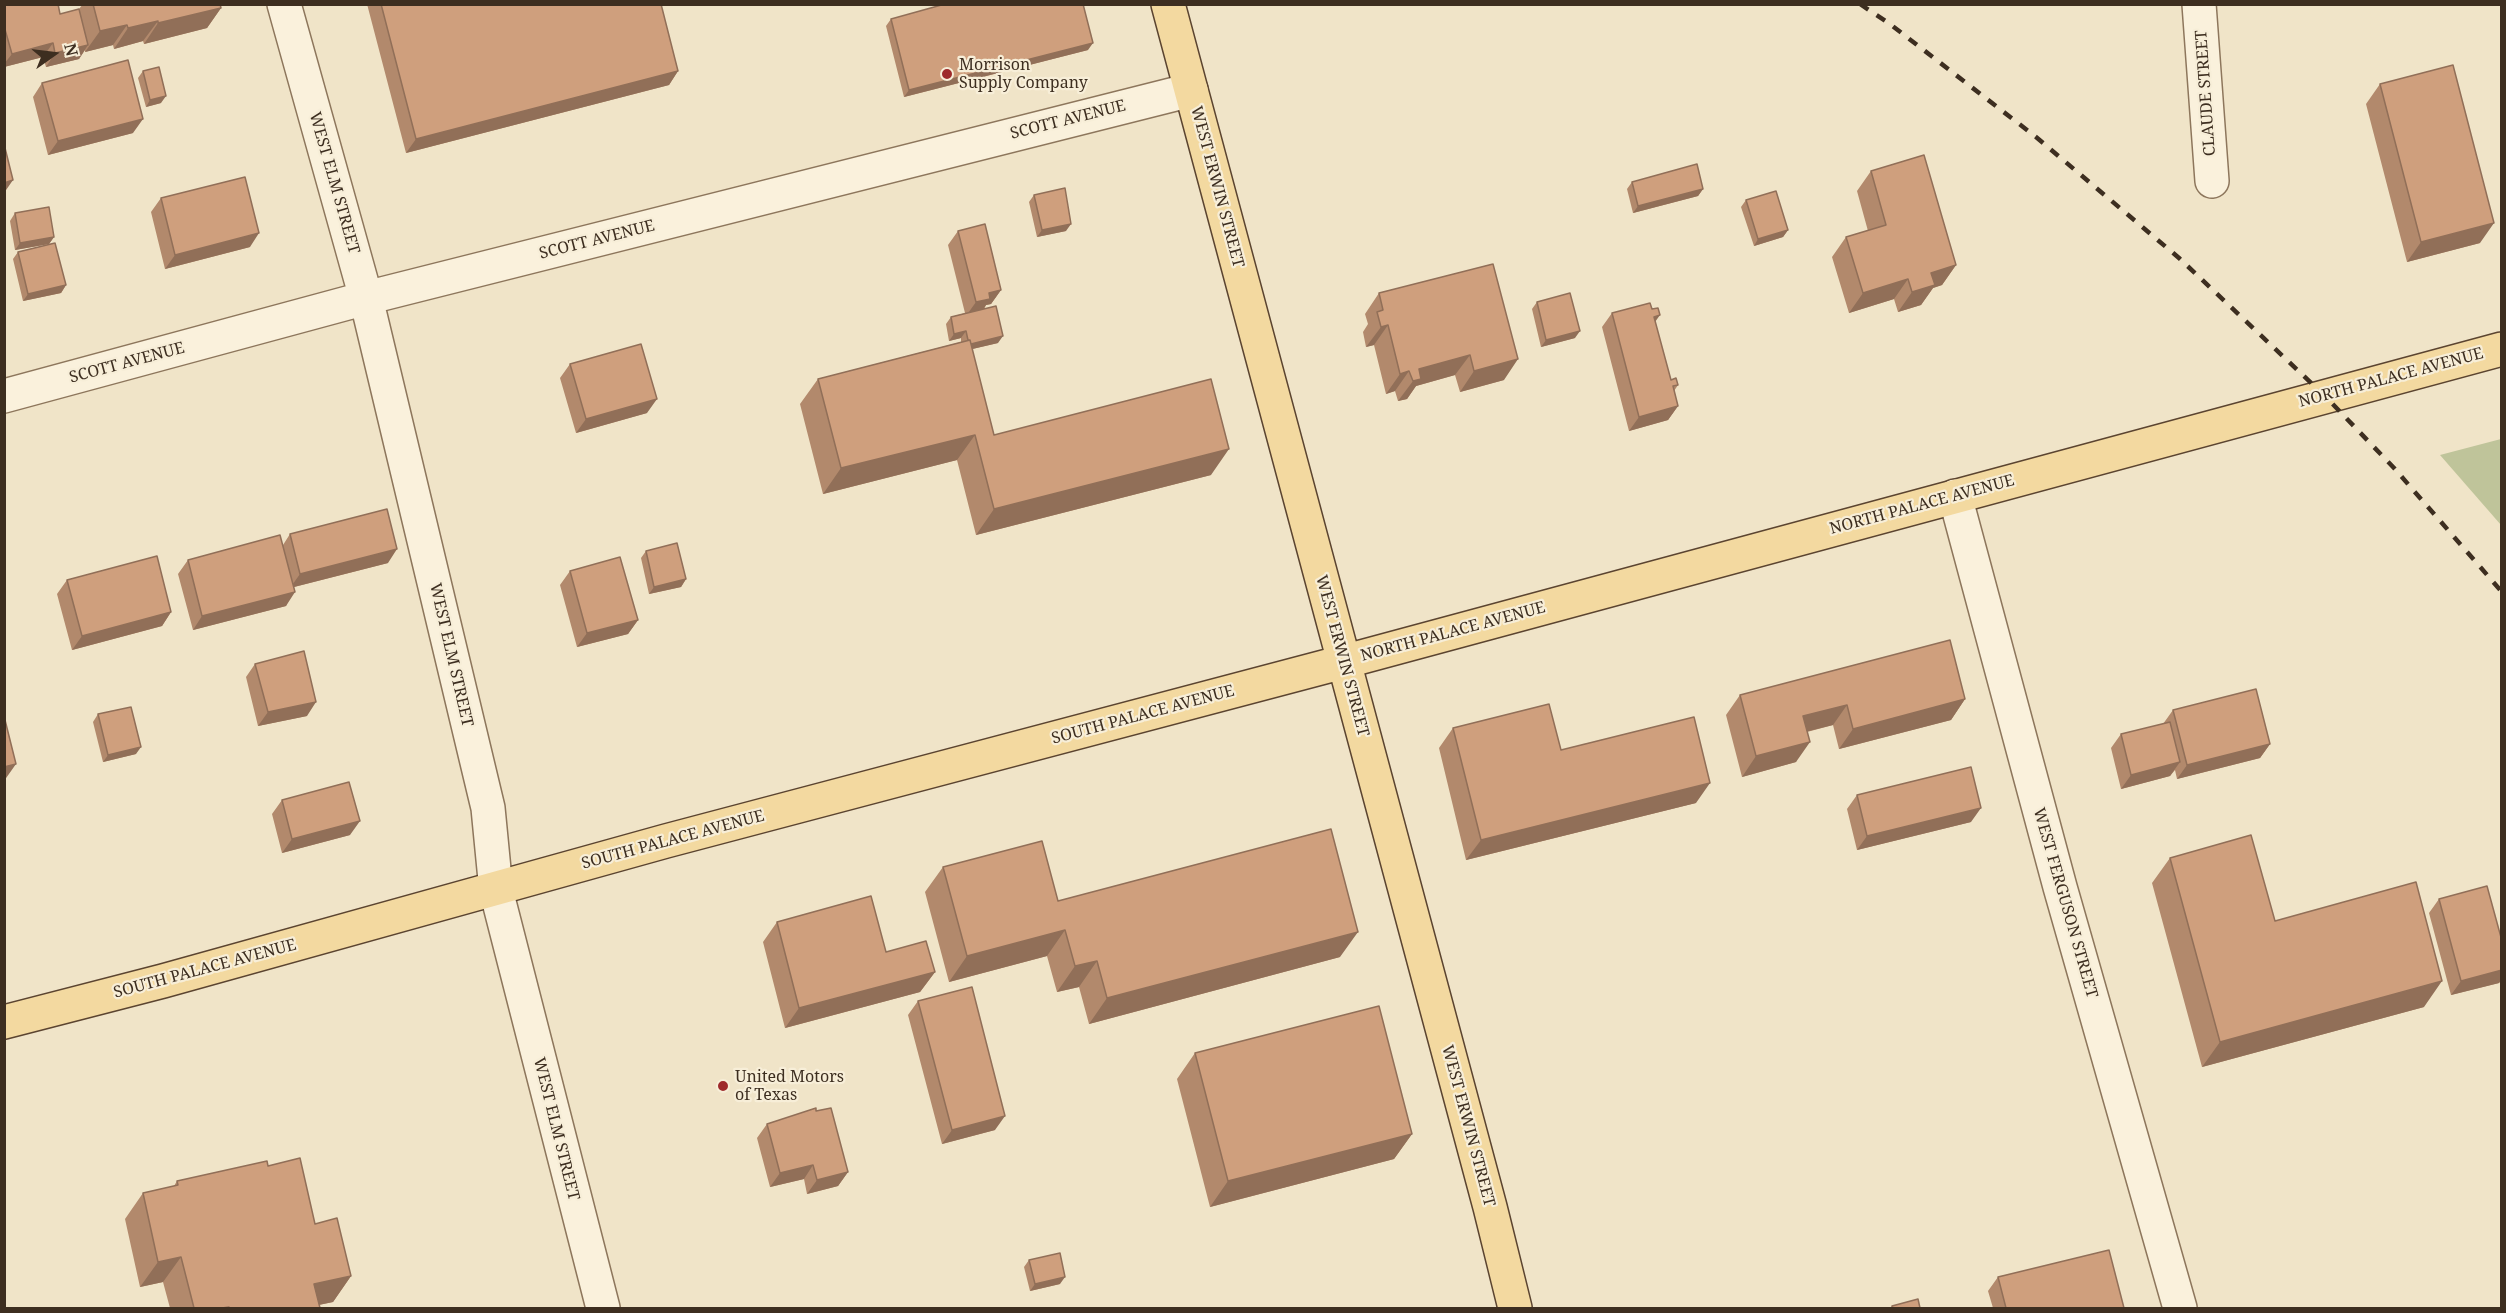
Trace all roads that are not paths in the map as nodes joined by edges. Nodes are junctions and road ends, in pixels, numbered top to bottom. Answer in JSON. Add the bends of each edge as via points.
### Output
{"nodes":[{"id":1,"x":284,"y":4,"type":"edge"},
{"id":2,"x":1168,"y":4,"type":"edge"},
{"id":3,"x":2199,"y":4,"type":"edge"},
{"id":4,"x":1191,"y":90,"type":"junction"},
{"id":5,"x":2212,"y":181,"type":"dead end"},
{"id":6,"x":366,"y":298,"type":"junction"},
{"id":7,"x":2502,"y":349,"type":"edge"},
{"id":8,"x":4,"y":396,"type":"edge"},
{"id":9,"x":1955,"y":496,"type":"junction"},
{"id":10,"x":1343,"y":662,"type":"junction"},
{"id":11,"x":496,"y":890,"type":"junction"},
{"id":12,"x":4,"y":1022,"type":"edge"},
{"id":13,"x":603,"y":1308,"type":"edge"},
{"id":14,"x":1515,"y":1308,"type":"edge"},
{"id":15,"x":2180,"y":1308,"type":"edge"}],
"edges":[{"from":1,"to":6,"type":"street","name":"WEST ELM STREET"},
{"from":2,"to":4,"type":"main road","name":"WEST ERWIN STREET"},
{"from":3,"to":5,"type":"street","name":"CLAUDE STREET"},
{"from":4,"to":6,"type":"street","name":"SCOTT AVENUE"},
{"from":4,"to":10,"type":"main road","name":"WEST ERWIN STREET"},
{"from":6,"to":8,"type":"street","name":"SCOTT AVENUE"},
{"from":6,"to":11,"type":"street","name":"WEST ELM STREET","via":[[488,808]]},
{"from":7,"to":9,"type":"main road","name":"NORTH PALACE AVENUE"},
{"from":9,"to":10,"type":"main road","name":"NORTH PALACE AVENUE"},
{"from":9,"to":15,"type":"street","name":"WEST FERGUSON STREET","via":[[2063,898]]},
{"from":10,"to":11,"type":"main road","name":"SOUTH PALACE AVENUE","via":[[666,841]]},
{"from":10,"to":14,"type":"main road","name":"WEST ERWIN STREET"},
{"from":11,"to":12,"type":"main road","name":"SOUTH PALACE AVENUE"},
{"from":11,"to":13,"type":"street","name":"WEST ELM STREET"}]}
